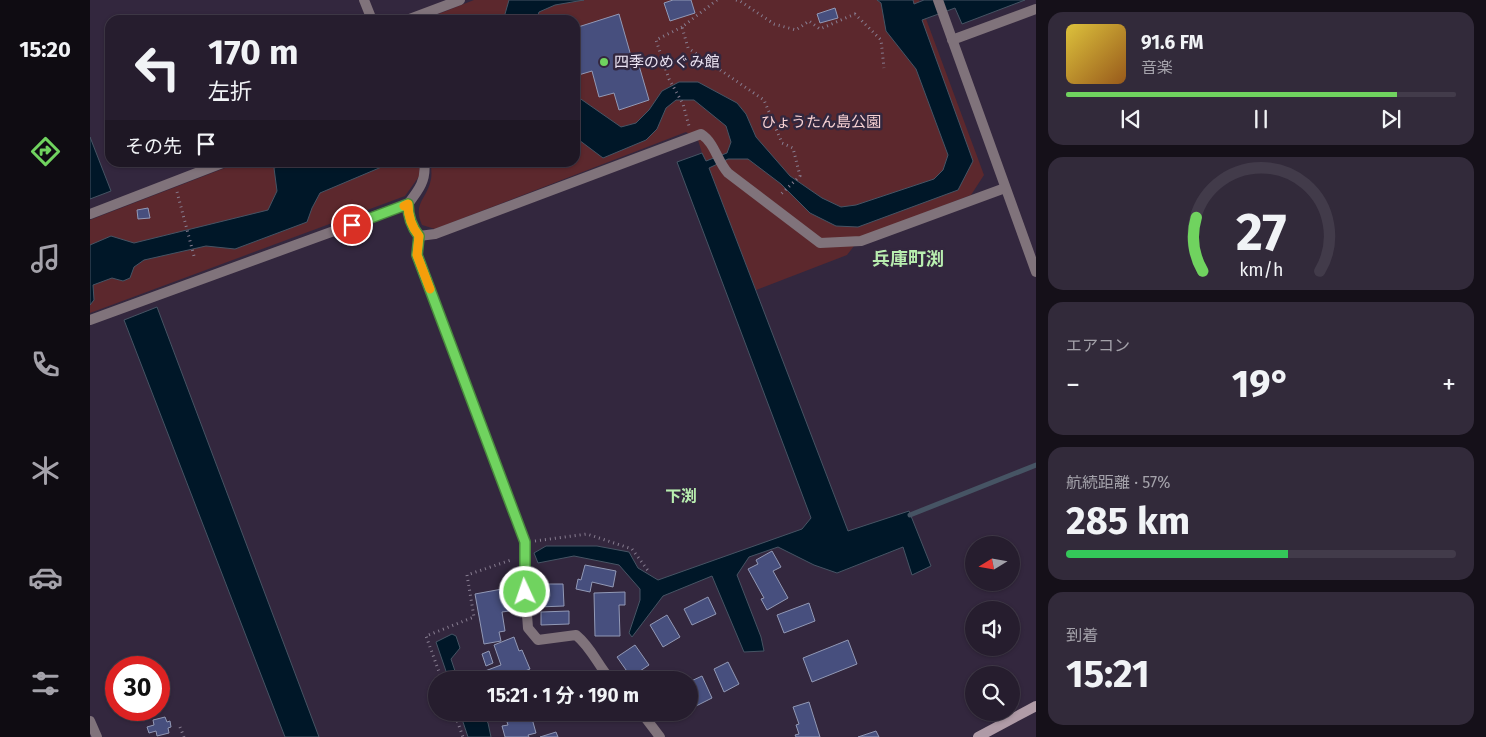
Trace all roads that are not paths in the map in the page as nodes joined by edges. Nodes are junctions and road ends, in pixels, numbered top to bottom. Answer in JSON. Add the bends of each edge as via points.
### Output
{"nodes":[{"id":1,"x":364,"y":0,"type":"edge"},
{"id":2,"x":460,"y":0,"type":"edge"},
{"id":3,"x":938,"y":0,"type":"edge"},
{"id":4,"x":1036,"y":9,"type":"edge"},
{"id":5,"x":370,"y":15,"type":"edge"},
{"id":6,"x":420,"y":15,"type":"edge"},
{"id":7,"x":952,"y":40,"type":"junction"},
{"id":8,"x":212,"y":167,"type":"edge"},
{"id":9,"x":425,"y":167,"type":"edge"},
{"id":10,"x":1005,"y":188,"type":"junction"},
{"id":11,"x":408,"y":204,"type":"junction"},
{"id":12,"x":90,"y":214,"type":"edge"},
{"id":13,"x":419,"y":236,"type":"junction"},
{"id":14,"x":1036,"y":272,"type":"edge"},
{"id":15,"x":90,"y":320,"type":"edge"},
{"id":16,"x":603,"y":671,"type":"edge"},
{"id":17,"x":1036,"y":706,"type":"edge"},
{"id":18,"x":90,"y":721,"type":"edge"},
{"id":19,"x":647,"y":721,"type":"edge"},
{"id":20,"x":98,"y":737,"type":"edge"},
{"id":21,"x":660,"y":737,"type":"edge"},
{"id":22,"x":978,"y":737,"type":"edge"}],
"edges":[{"from":1,"to":5,"type":"street"},
{"from":2,"to":6,"type":"street"},
{"from":3,"to":7,"type":"street"},
{"from":4,"to":7,"type":"street"},
{"from":7,"to":10,"type":"street"},
{"from":8,"to":12,"type":"street"},
{"from":9,"to":11,"type":"street","via":[[424,182]]},
{"from":10,"to":13,"type":"street","via":[[861,241],[820,243],[728,173],[720,165],[709,139],[701,134],[435,234]]},
{"from":10,"to":14,"type":"street"},
{"from":11,"to":13,"type":"street","via":[[412,228]]},
{"from":11,"to":15,"type":"street"},
{"from":13,"to":16,"type":"street","via":[[417,255],[525,542],[528,628],[538,640],[576,635],[587,644]]},
{"from":17,"to":22,"type":"main road"},
{"from":18,"to":20,"type":"street"},
{"from":19,"to":21,"type":"street"}]}
